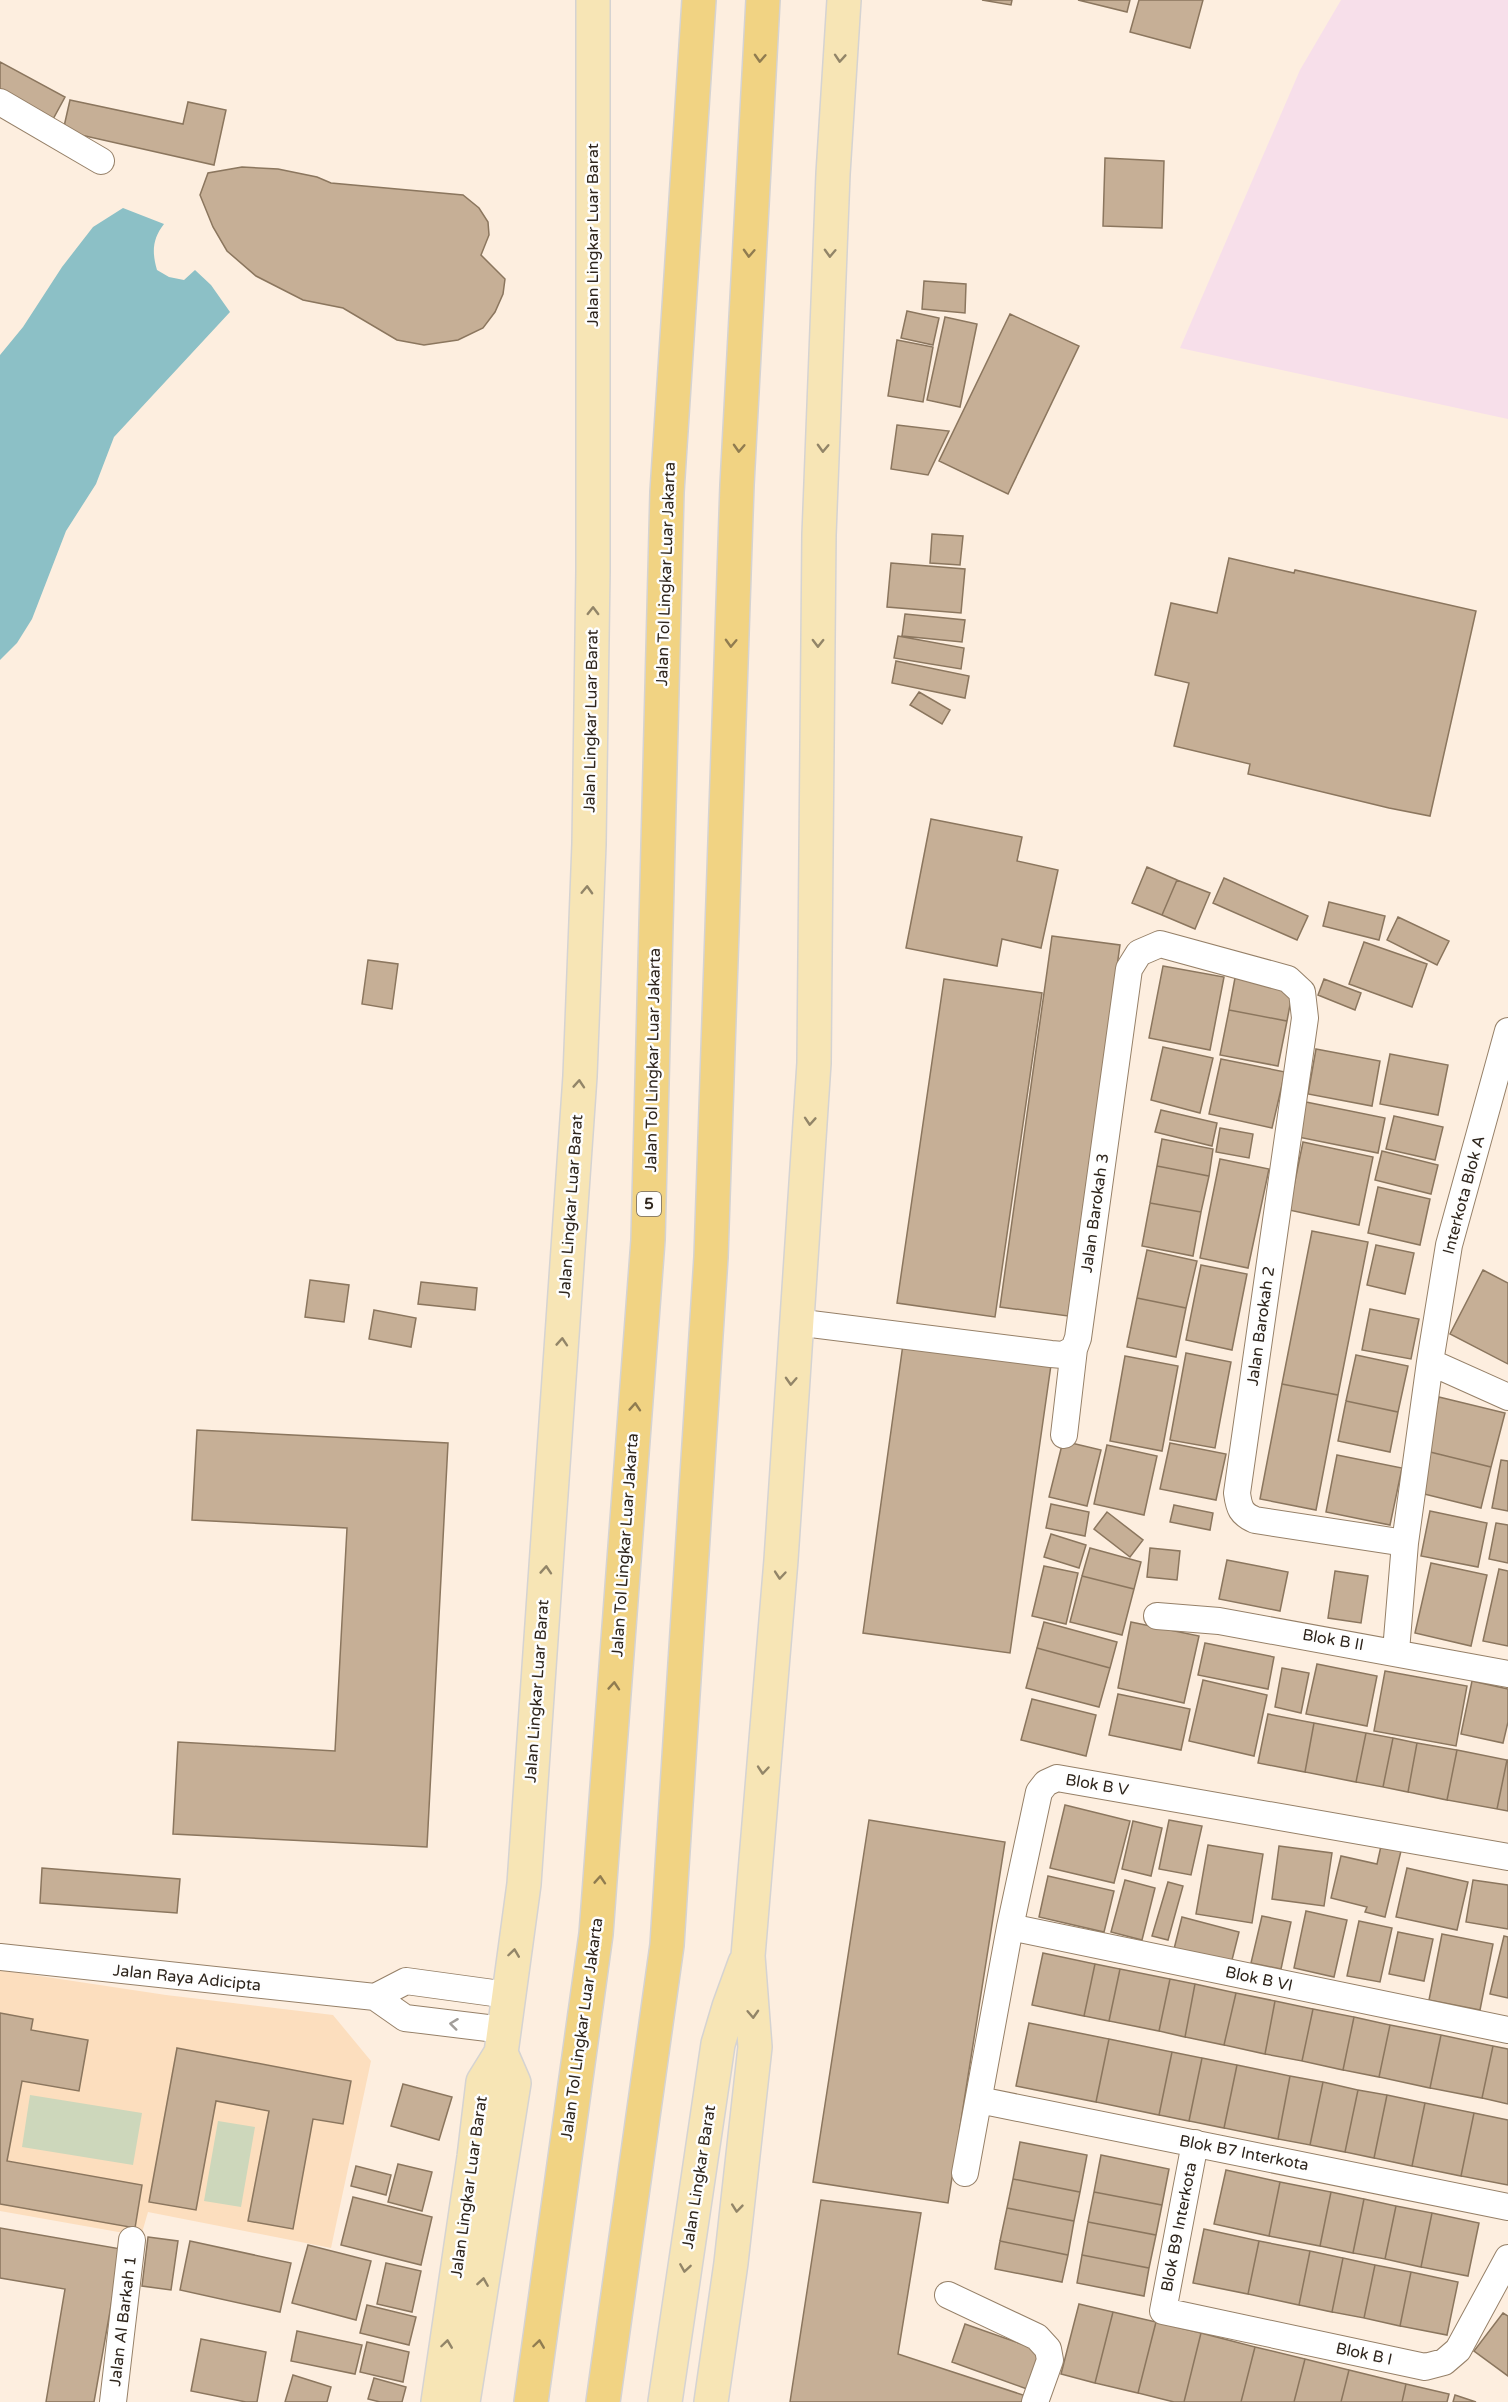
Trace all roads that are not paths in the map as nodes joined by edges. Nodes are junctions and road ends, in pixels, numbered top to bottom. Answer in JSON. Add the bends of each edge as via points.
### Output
{"nodes":[{"id":1,"x":593,"y":0,"type":"edge"},
{"id":2,"x":699,"y":0,"type":"edge"},
{"id":3,"x":763,"y":0,"type":"edge"},
{"id":4,"x":844,"y":0,"type":"edge"},
{"id":5,"x":0,"y":102,"type":"edge"},
{"id":6,"x":101,"y":161,"type":"dead end"},
{"id":7,"x":1288,"y":979,"type":"joint"},
{"id":8,"x":1508,"y":1030,"type":"edge"},
{"id":9,"x":795,"y":1322,"type":"junction"},
{"id":10,"x":1074,"y":1349,"type":"junction"},
{"id":11,"x":1430,"y":1362,"type":"junction"},
{"id":12,"x":1508,"y":1397,"type":"edge"},
{"id":13,"x":1064,"y":1435,"type":"dead end"},
{"id":14,"x":1405,"y":1544,"type":"junction"},
{"id":15,"x":1157,"y":1616,"type":"dead end"},
{"id":16,"x":1396,"y":1652,"type":"junction"},
{"id":17,"x":1508,"y":1674,"type":"edge"},
{"id":18,"x":1508,"y":1857,"type":"edge"},
{"id":19,"x":1010,"y":1927,"type":"junction"},
{"id":20,"x":748,"y":1956,"type":"junction"},
{"id":21,"x":0,"y":1957,"type":"edge"},
{"id":22,"x":508,"y":1995,"type":"junction"},
{"id":23,"x":375,"y":1997,"type":"junction"},
{"id":24,"x":1508,"y":2030,"type":"edge"},
{"id":25,"x":502,"y":2041,"type":"junction"},
{"id":26,"x":979,"y":2100,"type":"junction"},
{"id":27,"x":1195,"y":2143,"type":"junction"},
{"id":28,"x":965,"y":2173,"type":"dead end"},
{"id":29,"x":1508,"y":2207,"type":"edge"},
{"id":30,"x":132,"y":2240,"type":"dead end"},
{"id":31,"x":1508,"y":2258,"type":"edge"},
{"id":32,"x":948,"y":2295,"type":"dead end"},
{"id":33,"x":1163,"y":2312,"type":"joint"},
{"id":34,"x":113,"y":2402,"type":"edge"},
{"id":35,"x":438,"y":2402,"type":"edge"},
{"id":36,"x":464,"y":2402,"type":"edge"},
{"id":37,"x":531,"y":2402,"type":"edge"},
{"id":38,"x":603,"y":2402,"type":"edge"},
{"id":39,"x":665,"y":2402,"type":"edge"},
{"id":40,"x":711,"y":2402,"type":"edge"},
{"id":41,"x":1035,"y":2402,"type":"edge"}],
"edges":[{"from":22,"to":1,"type":"main road","name":"Jalan Lingkar Luar Barat","one_way":true,"via":[[524,1884],[580,1076],[593,592]]},
{"from":37,"to":2,"type":"highway","name":"Jalan Tol Lingkar Luar Jakarta","number":"5","one_way":true,"via":[[596,1934],[647,1252],[667,492]]},
{"from":3,"to":38,"type":"highway","one_way":true,"via":[[736,485],[711,1257],[667,1945]]},
{"from":4,"to":9,"type":"main road","one_way":true,"via":[[819,535],[814,1063]]},
{"from":5,"to":6,"type":"street"},
{"from":7,"to":10,"type":"street","name":"Jalan Barokah 3","via":[[1160,944],[1139,953],[1129,969]]},
{"from":7,"to":14,"type":"street","name":"Jalan Barokah 2","via":[[1302,992],[1305,1018],[1238,1505],[1243,1515],[1255,1520]]},
{"from":8,"to":11,"type":"street","name":"Interkota Blok A","via":[[1449,1245]]},
{"from":9,"to":10,"type":"street","via":[[1051,1354]]},
{"from":9,"to":20,"type":"main road","one_way":true,"via":[[781,1560]]},
{"from":10,"to":13,"type":"street","name":"Jalan Barokah 3"},
{"from":11,"to":12,"type":"street"},
{"from":11,"to":14,"type":"street","name":"Interkota Blok A"},
{"from":14,"to":16,"type":"street","name":"Interkota Blok A"},
{"from":15,"to":16,"type":"street","name":"Blok B II","via":[[1219,1621]]},
{"from":16,"to":17,"type":"street","name":"Blok B II"},
{"from":18,"to":19,"type":"street","name":"Blok B V","via":[[1057,1778],[1039,1792]]},
{"from":19,"to":24,"type":"street","name":"Blok B VI"},
{"from":19,"to":26,"type":"street","name":"Blok B V"},
{"from":20,"to":39,"type":"main road","name":"Jalan Lingkar Barat","one_way":true,"via":[[718,2044]]},
{"from":20,"to":40,"type":"main road","one_way":true,"via":[[755,2047]]},
{"from":21,"to":23,"type":"street","name":"Jalan Raya Adicipta"},
{"from":22,"to":23,"type":"street","via":[[406,1981]]},
{"from":22,"to":25,"type":"main road","name":"Jalan Lingkar Luar Barat"},
{"from":25,"to":23,"type":"street","name":"Jalan Raya Adicipta","one_way":true,"via":[[405,2018]]},
{"from":35,"to":25,"type":"main road","name":"Jalan Lingkar Luar Barat","one_way":true,"via":[[483,2082]]},
{"from":36,"to":25,"type":"main road","one_way":true,"via":[[514,2083]]},
{"from":26,"to":27,"type":"street","name":"Blok B7 Interkota"},
{"from":26,"to":28,"type":"street","name":"Blok B V"},
{"from":27,"to":29,"type":"street","name":"Blok B7 Interkota"},
{"from":27,"to":33,"type":"street","name":"Blok B9 Interkota"},
{"from":30,"to":34,"type":"street","name":"Jalan Al Barkah 1"},
{"from":31,"to":33,"type":"street","name":"Blok B I","via":[[1458,2350],[1434,2366]]},
{"from":32,"to":41,"type":"street","via":[[1037,2337],[1048,2349],[1050,2360]]}]}
